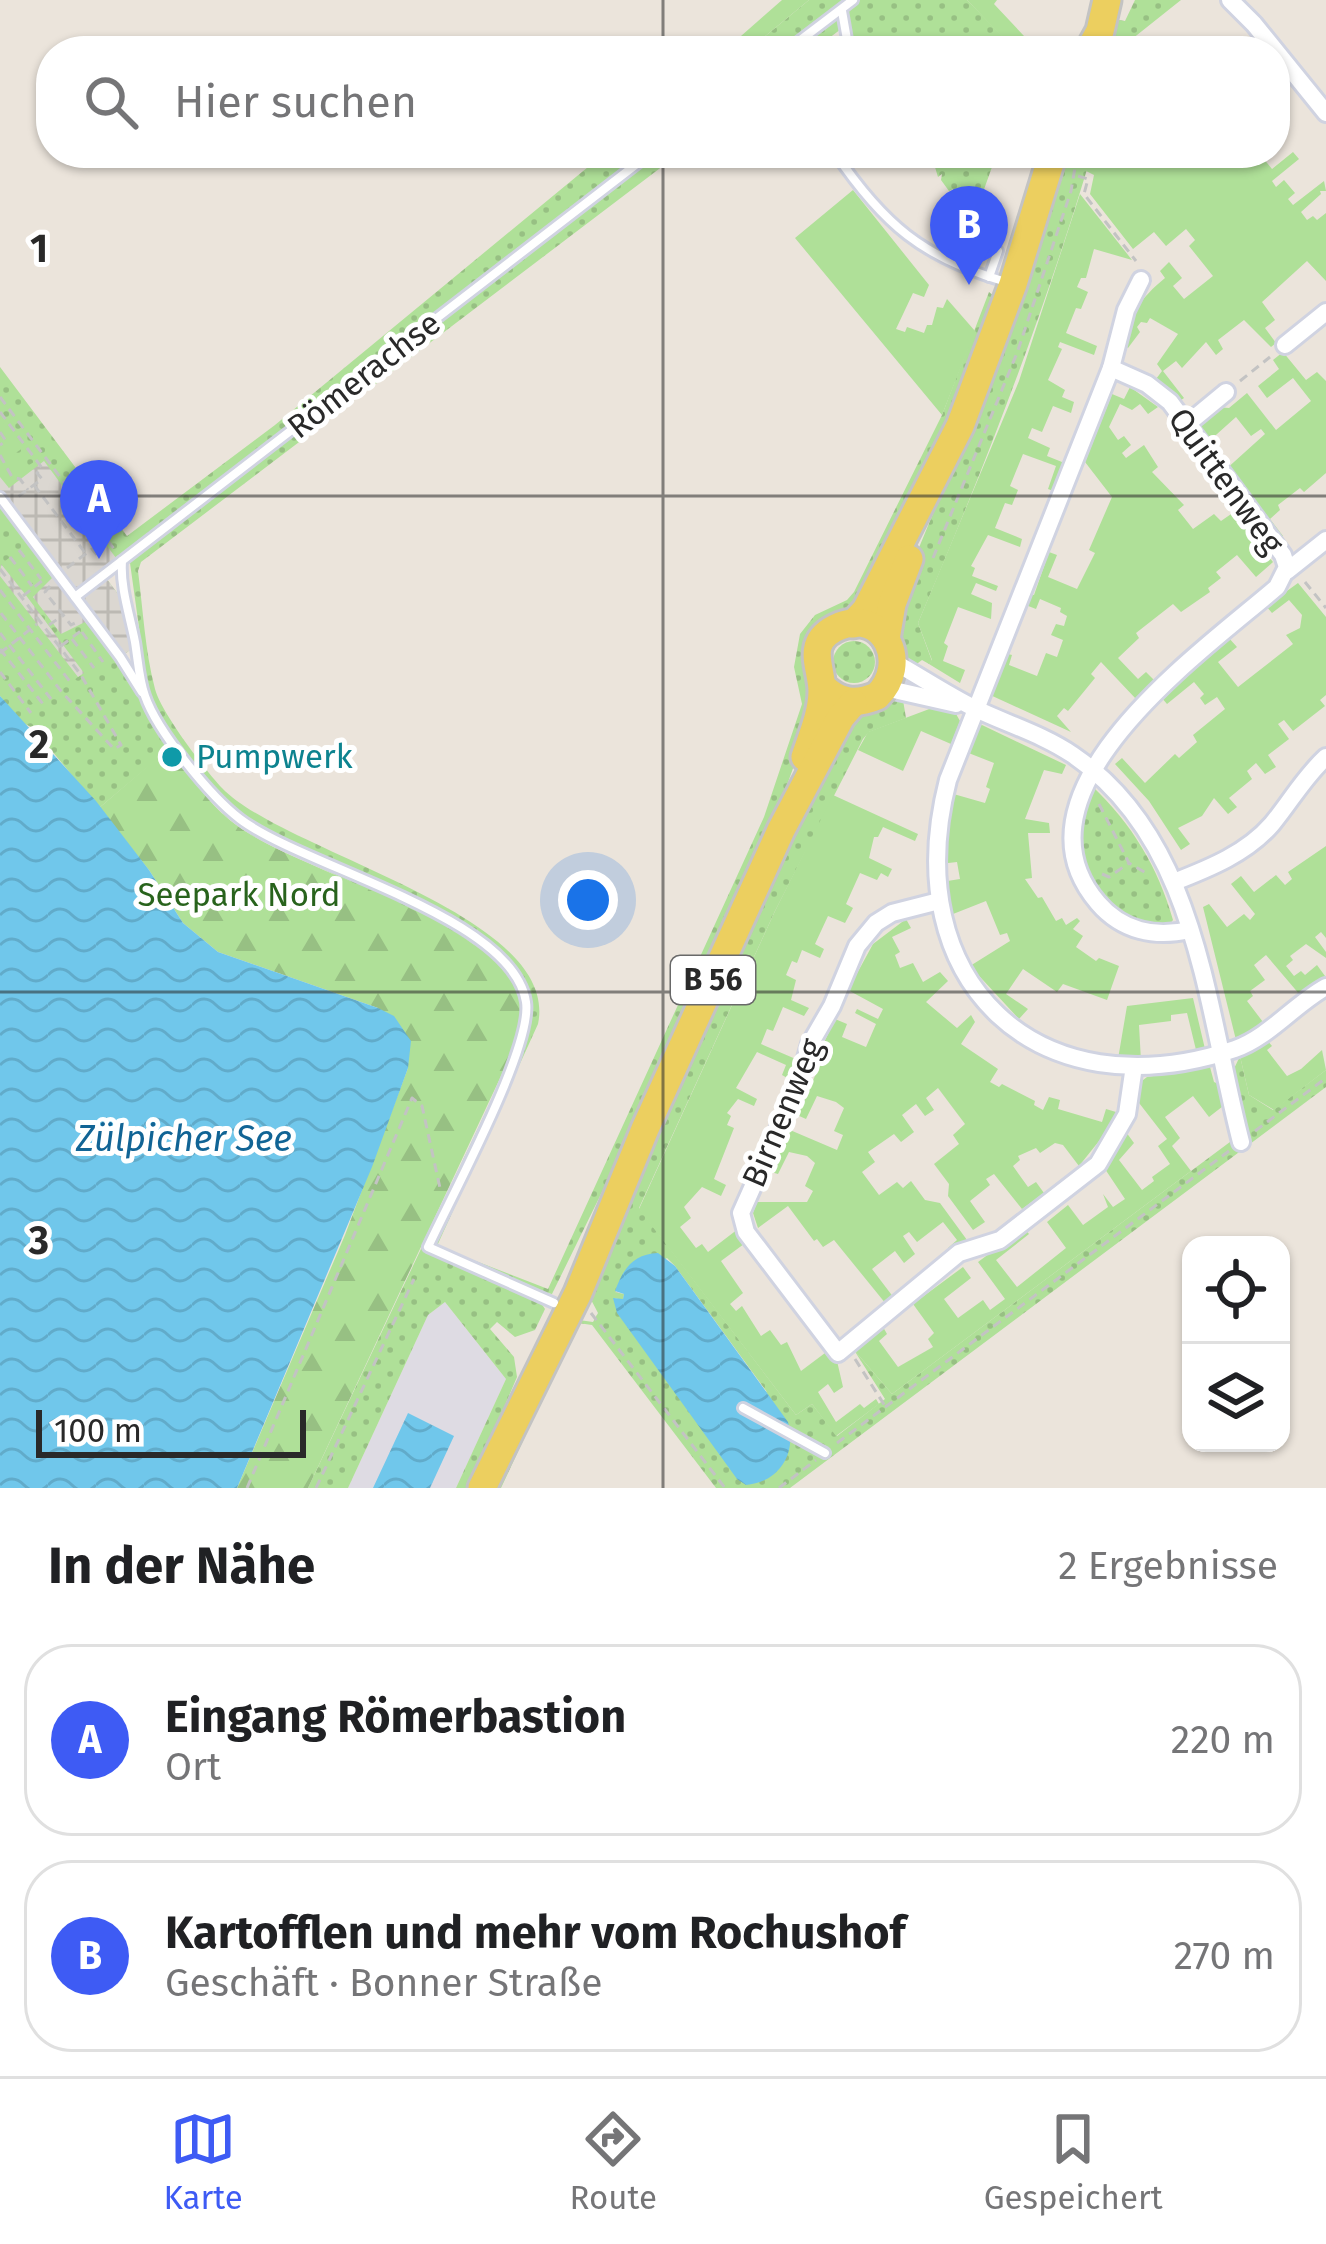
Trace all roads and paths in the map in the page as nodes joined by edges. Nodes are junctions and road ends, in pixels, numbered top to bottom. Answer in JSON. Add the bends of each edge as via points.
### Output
{"nodes":[{"id":1,"x":853,"y":0,"type":"edge"},
{"id":2,"x":1091,"y":0,"type":"edge"},
{"id":3,"x":1107,"y":0,"type":"edge"},
{"id":4,"x":1229,"y":0,"type":"edge"},
{"id":5,"x":842,"y":10,"type":"junction"},
{"id":6,"x":806,"y":36,"type":"edge"},
{"id":7,"x":846,"y":36,"type":"edge"},
{"id":8,"x":1083,"y":36,"type":"edge"},
{"id":9,"x":1097,"y":36,"type":"edge"},
{"id":10,"x":1262,"y":36,"type":"edge"},
{"id":11,"x":1290,"y":66,"type":"edge"},
{"id":12,"x":1322,"y":100,"type":"edge"},
{"id":13,"x":632,"y":168,"type":"edge"},
{"id":14,"x":848,"y":168,"type":"edge"},
{"id":15,"x":1047,"y":168,"type":"edge"},
{"id":16,"x":1076,"y":175,"type":"dead end"},
{"id":17,"x":998,"y":251,"type":"dead end"},
{"id":18,"x":1001,"y":280,"type":"junction"},
{"id":19,"x":1141,"y":280,"type":"joint"},
{"id":20,"x":1326,"y":312,"type":"edge"},
{"id":21,"x":1285,"y":345,"type":"joint"},
{"id":22,"x":1112,"y":368,"type":"junction"},
{"id":23,"x":1226,"y":392,"type":"joint"},
{"id":24,"x":0,"y":397,"type":"edge"},
{"id":25,"x":1,"y":415,"type":"edge"},
{"id":26,"x":1186,"y":425,"type":"junction"},
{"id":27,"x":0,"y":432,"type":"edge"},
{"id":28,"x":0,"y":446,"type":"edge"},
{"id":29,"x":0,"y":455,"type":"edge"},
{"id":30,"x":943,"y":464,"type":"junction"},
{"id":31,"x":34,"y":485,"type":"junction"},
{"id":32,"x":28,"y":490,"type":"junction"},
{"id":33,"x":3,"y":501,"type":"edge"},
{"id":34,"x":1326,"y":540,"type":"edge"},
{"id":35,"x":19,"y":550,"type":"dead end"},
{"id":36,"x":86,"y":554,"type":"junction"},
{"id":37,"x":98,"y":556,"type":"dead end"},
{"id":38,"x":10,"y":557,"type":"dead end"},
{"id":39,"x":122,"y":561,"type":"junction"},
{"id":40,"x":0,"y":569,"type":"edge"},
{"id":41,"x":1290,"y":569,"type":"junction"},
{"id":42,"x":54,"y":577,"type":"junction"},
{"id":43,"x":42,"y":581,"type":"junction"},
{"id":44,"x":10,"y":583,"type":"junction"},
{"id":45,"x":33,"y":588,"type":"junction"},
{"id":46,"x":0,"y":591,"type":"edge"},
{"id":47,"x":21,"y":597,"type":"junction"},
{"id":48,"x":75,"y":597,"type":"junction"},
{"id":49,"x":14,"y":608,"type":"junction"},
{"id":50,"x":1326,"y":608,"type":"edge"},
{"id":51,"x":0,"y":612,"type":"edge"},
{"id":52,"x":7,"y":614,"type":"dead end"},
{"id":53,"x":62,"y":616,"type":"junction"},
{"id":54,"x":82,"y":619,"type":"dead end"},
{"id":55,"x":37,"y":624,"type":"dead end"},
{"id":56,"x":853,"y":624,"type":"junction"},
{"id":57,"x":49,"y":625,"type":"dead end"},
{"id":58,"x":88,"y":625,"type":"dead end"},
{"id":59,"x":30,"y":629,"type":"junction"},
{"id":60,"x":80,"y":631,"type":"junction"},
{"id":61,"x":0,"y":633,"type":"edge"},
{"id":62,"x":20,"y":638,"type":"junction"},
{"id":63,"x":71,"y":638,"type":"junction"},
{"id":64,"x":9,"y":645,"type":"junction"},
{"id":65,"x":59,"y":647,"type":"junction"},
{"id":66,"x":45,"y":650,"type":"junction"},
{"id":67,"x":1,"y":651,"type":"edge"},
{"id":68,"x":35,"y":658,"type":"junction"},
{"id":69,"x":22,"y":661,"type":"junction"},
{"id":70,"x":70,"y":661,"type":"junction"},
{"id":71,"x":103,"y":662,"type":"dead end"},
{"id":72,"x":888,"y":663,"type":"junction"},
{"id":73,"x":14,"y":667,"type":"junction"},
{"id":74,"x":94,"y":668,"type":"dead end"},
{"id":75,"x":60,"y":669,"type":"junction"},
{"id":76,"x":0,"y":672,"type":"edge"},
{"id":77,"x":26,"y":682,"type":"junction"},
{"id":78,"x":54,"y":682,"type":"junction"},
{"id":79,"x":71,"y":683,"type":"dead end"},
{"id":80,"x":823,"y":687,"type":"junction"},
{"id":81,"x":44,"y":689,"type":"junction"},
{"id":82,"x":15,"y":692,"type":"junction"},
{"id":83,"x":51,"y":699,"type":"dead end"},
{"id":84,"x":146,"y":699,"type":"junction"},
{"id":85,"x":854,"y":703,"type":"junction"},
{"id":86,"x":43,"y":704,"type":"dead end"},
{"id":87,"x":974,"y":708,"type":"junction"},
{"id":88,"x":31,"y":713,"type":"dead end"},
{"id":89,"x":1326,"y":757,"type":"edge"},
{"id":90,"x":1094,"y":770,"type":"junction"},
{"id":91,"x":1102,"y":792,"type":"dead end"},
{"id":92,"x":1100,"y":808,"type":"junction"},
{"id":93,"x":1094,"y":816,"type":"dead end"},
{"id":94,"x":782,"y":830,"type":"junction"},
{"id":95,"x":1129,"y":863,"type":"junction"},
{"id":96,"x":1091,"y":866,"type":"dead end"},
{"id":97,"x":1153,"y":874,"type":"dead end"},
{"id":98,"x":1174,"y":882,"type":"junction"},
{"id":99,"x":939,"y":901,"type":"junction"},
{"id":100,"x":1189,"y":930,"type":"junction"},
{"id":101,"x":1326,"y":987,"type":"edge"},
{"id":102,"x":1220,"y":1053,"type":"junction"},
{"id":103,"x":1134,"y":1066,"type":"junction"},
{"id":104,"x":1326,"y":1078,"type":"edge"},
{"id":105,"x":1241,"y":1142,"type":"junction"},
{"id":106,"x":446,"y":1208,"type":"junction"},
{"id":107,"x":414,"y":1279,"type":"dead end"},
{"id":108,"x":566,"y":1298,"type":"junction"},
{"id":109,"x":847,"y":1347,"type":"junction"},
{"id":110,"x":742,"y":1408,"type":"dead end"},
{"id":111,"x":886,"y":1408,"type":"junction"},
{"id":112,"x":825,"y":1453,"type":"junction"},
{"id":113,"x":247,"y":1488,"type":"edge"},
{"id":114,"x":316,"y":1488,"type":"edge"},
{"id":115,"x":482,"y":1488,"type":"edge"},
{"id":116,"x":725,"y":1488,"type":"edge"},
{"id":117,"x":779,"y":1488,"type":"edge"}],
"edges":[{"from":1,"to":5,"type":"lane"},
{"from":2,"to":8,"type":"main road"},
{"from":3,"to":9,"type":"main road"},
{"from":4,"to":10,"type":"street"},
{"from":5,"to":6,"type":"lane"},
{"from":5,"to":7,"type":"lane"},
{"from":11,"to":12,"type":"street"},
{"from":13,"to":39,"type":"lane","name":"Römerachse"},
{"from":14,"to":18,"type":"lane","via":[[909,239]]},
{"from":15,"to":18,"type":"main road","number":"B 56"},
{"from":16,"to":19,"type":"path","via":[[1088,179],[1084,194],[1135,258]]},
{"from":17,"to":18,"type":"lane"},
{"from":18,"to":30,"type":"main road","number":"B 56"},
{"from":19,"to":22,"type":"street"},
{"from":20,"to":21,"type":"street"},
{"from":21,"to":23,"type":"path"},
{"from":22,"to":26,"type":"street","name":"Quittenweg","via":[[1160,393]]},
{"from":22,"to":87,"type":"street"},
{"from":23,"to":26,"type":"street"},
{"from":24,"to":39,"type":"path"},
{"from":25,"to":31,"type":"path","via":[[42,468]]},
{"from":26,"to":41,"type":"street","name":"Quittenweg"},
{"from":27,"to":28,"type":"path"},
{"from":29,"to":32,"type":"path"},
{"from":30,"to":56,"type":"main road","number":"B 56"},
{"from":30,"to":72,"type":"main road","number":"B 56","via":[[892,604]]},
{"from":31,"to":32,"type":"path"},
{"from":31,"to":36,"type":"path"},
{"from":32,"to":33,"type":"path"},
{"from":33,"to":42,"type":"lane"},
{"from":34,"to":41,"type":"street"},
{"from":35,"to":43,"type":"path"},
{"from":36,"to":37,"type":"path"},
{"from":36,"to":42,"type":"path"},
{"from":38,"to":45,"type":"path"},
{"from":39,"to":48,"type":"lane","name":"Römerachse"},
{"from":39,"to":84,"type":"lane"},
{"from":40,"to":44,"type":"path"},
{"from":41,"to":50,"type":"path"},
{"from":41,"to":90,"type":"street","name":"Quittenweg","via":[[1132,716]]},
{"from":42,"to":43,"type":"path"},
{"from":42,"to":48,"type":"lane"},
{"from":42,"to":53,"type":"path","via":[[45,592]]},
{"from":43,"to":45,"type":"path"},
{"from":44,"to":46,"type":"path"},
{"from":44,"to":47,"type":"path"},
{"from":45,"to":47,"type":"path"},
{"from":46,"to":49,"type":"path"},
{"from":47,"to":65,"type":"path"},
{"from":48,"to":84,"type":"lane"},
{"from":49,"to":52,"type":"path"},
{"from":49,"to":59,"type":"path"},
{"from":51,"to":62,"type":"path"},
{"from":53,"to":54,"type":"path","via":[[70,625]]},
{"from":53,"to":57,"type":"path"},
{"from":55,"to":59,"type":"path"},
{"from":56,"to":72,"type":"main road","via":[[877,630]]},
{"from":56,"to":80,"type":"main road","number":"B 56","via":[[814,645]]},
{"from":58,"to":60,"type":"path"},
{"from":59,"to":62,"type":"path"},
{"from":59,"to":66,"type":"path"},
{"from":60,"to":63,"type":"path"},
{"from":60,"to":71,"type":"path"},
{"from":61,"to":64,"type":"path"},
{"from":62,"to":64,"type":"path"},
{"from":62,"to":68,"type":"path"},
{"from":63,"to":65,"type":"path"},
{"from":63,"to":74,"type":"path"},
{"from":64,"to":67,"type":"path"},
{"from":64,"to":69,"type":"path"},
{"from":65,"to":70,"type":"path"},
{"from":66,"to":68,"type":"path"},
{"from":66,"to":75,"type":"path"},
{"from":67,"to":73,"type":"path"},
{"from":68,"to":78,"type":"path"},
{"from":69,"to":73,"type":"path"},
{"from":69,"to":81,"type":"path"},
{"from":70,"to":75,"type":"path"},
{"from":70,"to":78,"type":"path","via":[[121,745],[114,749]]},
{"from":72,"to":85,"type":"main road","via":[[877,696]]},
{"from":72,"to":87,"type":"street"},
{"from":72,"to":87,"type":"street"},
{"from":73,"to":77,"type":"path"},
{"from":75,"to":79,"type":"path"},
{"from":76,"to":82,"type":"path"},
{"from":77,"to":82,"type":"path"},
{"from":77,"to":86,"type":"path"},
{"from":78,"to":81,"type":"path"},
{"from":80,"to":85,"type":"main road"},
{"from":80,"to":94,"type":"main road","number":"B 56"},
{"from":81,"to":83,"type":"path"},
{"from":82,"to":88,"type":"path"},
{"from":84,"to":106,"type":"lane","via":[[239,818],[446,920],[516,976],[526,1001],[519,1045]]},
{"from":85,"to":94,"type":"main road","number":"B 56"},
{"from":87,"to":90,"type":"street"},
{"from":87,"to":99,"type":"street","via":[[937,826]]},
{"from":89,"to":98,"type":"street","via":[[1267,830]]},
{"from":90,"to":98,"type":"street","via":[[1138,815]]},
{"from":90,"to":100,"type":"street","name":"Quittenweg","via":[[1072,823],[1082,879],[1125,925],[1156,934]]},
{"from":91,"to":92,"type":"path"},
{"from":92,"to":93,"type":"path"},
{"from":92,"to":95,"type":"path"},
{"from":94,"to":108,"type":"main road","number":"B 56","via":[[645,1129],[598,1209]]},
{"from":95,"to":96,"type":"path","via":[[1109,877]]},
{"from":95,"to":97,"type":"path"},
{"from":98,"to":100,"type":"street"},
{"from":99,"to":103,"type":"street","via":[[963,974],[1000,1018],[1045,1045]]},
{"from":99,"to":109,"type":"street","name":"Birnenweg","via":[[892,913],[857,946],[741,1213],[746,1232],[838,1353]]},
{"from":100,"to":102,"type":"street"},
{"from":101,"to":102,"type":"street"},
{"from":102,"to":103,"type":"street"},
{"from":102,"to":105,"type":"street"},
{"from":103,"to":109,"type":"street","via":[[1127,1114],[1098,1164],[1000,1240],[959,1253]]},
{"from":104,"to":105,"type":"path"},
{"from":105,"to":111,"type":"path"},
{"from":106,"to":108,"type":"lane","via":[[428,1247]]},
{"from":106,"to":113,"type":"path","via":[[422,1106],[412,1098]]},
{"from":107,"to":114,"type":"path"},
{"from":108,"to":115,"type":"main road","number":"B 56"},
{"from":108,"to":116,"type":"path"},
{"from":109,"to":111,"type":"path"},
{"from":110,"to":112,"type":"lane"},
{"from":111,"to":112,"type":"path"},
{"from":112,"to":117,"type":"path"}]}
